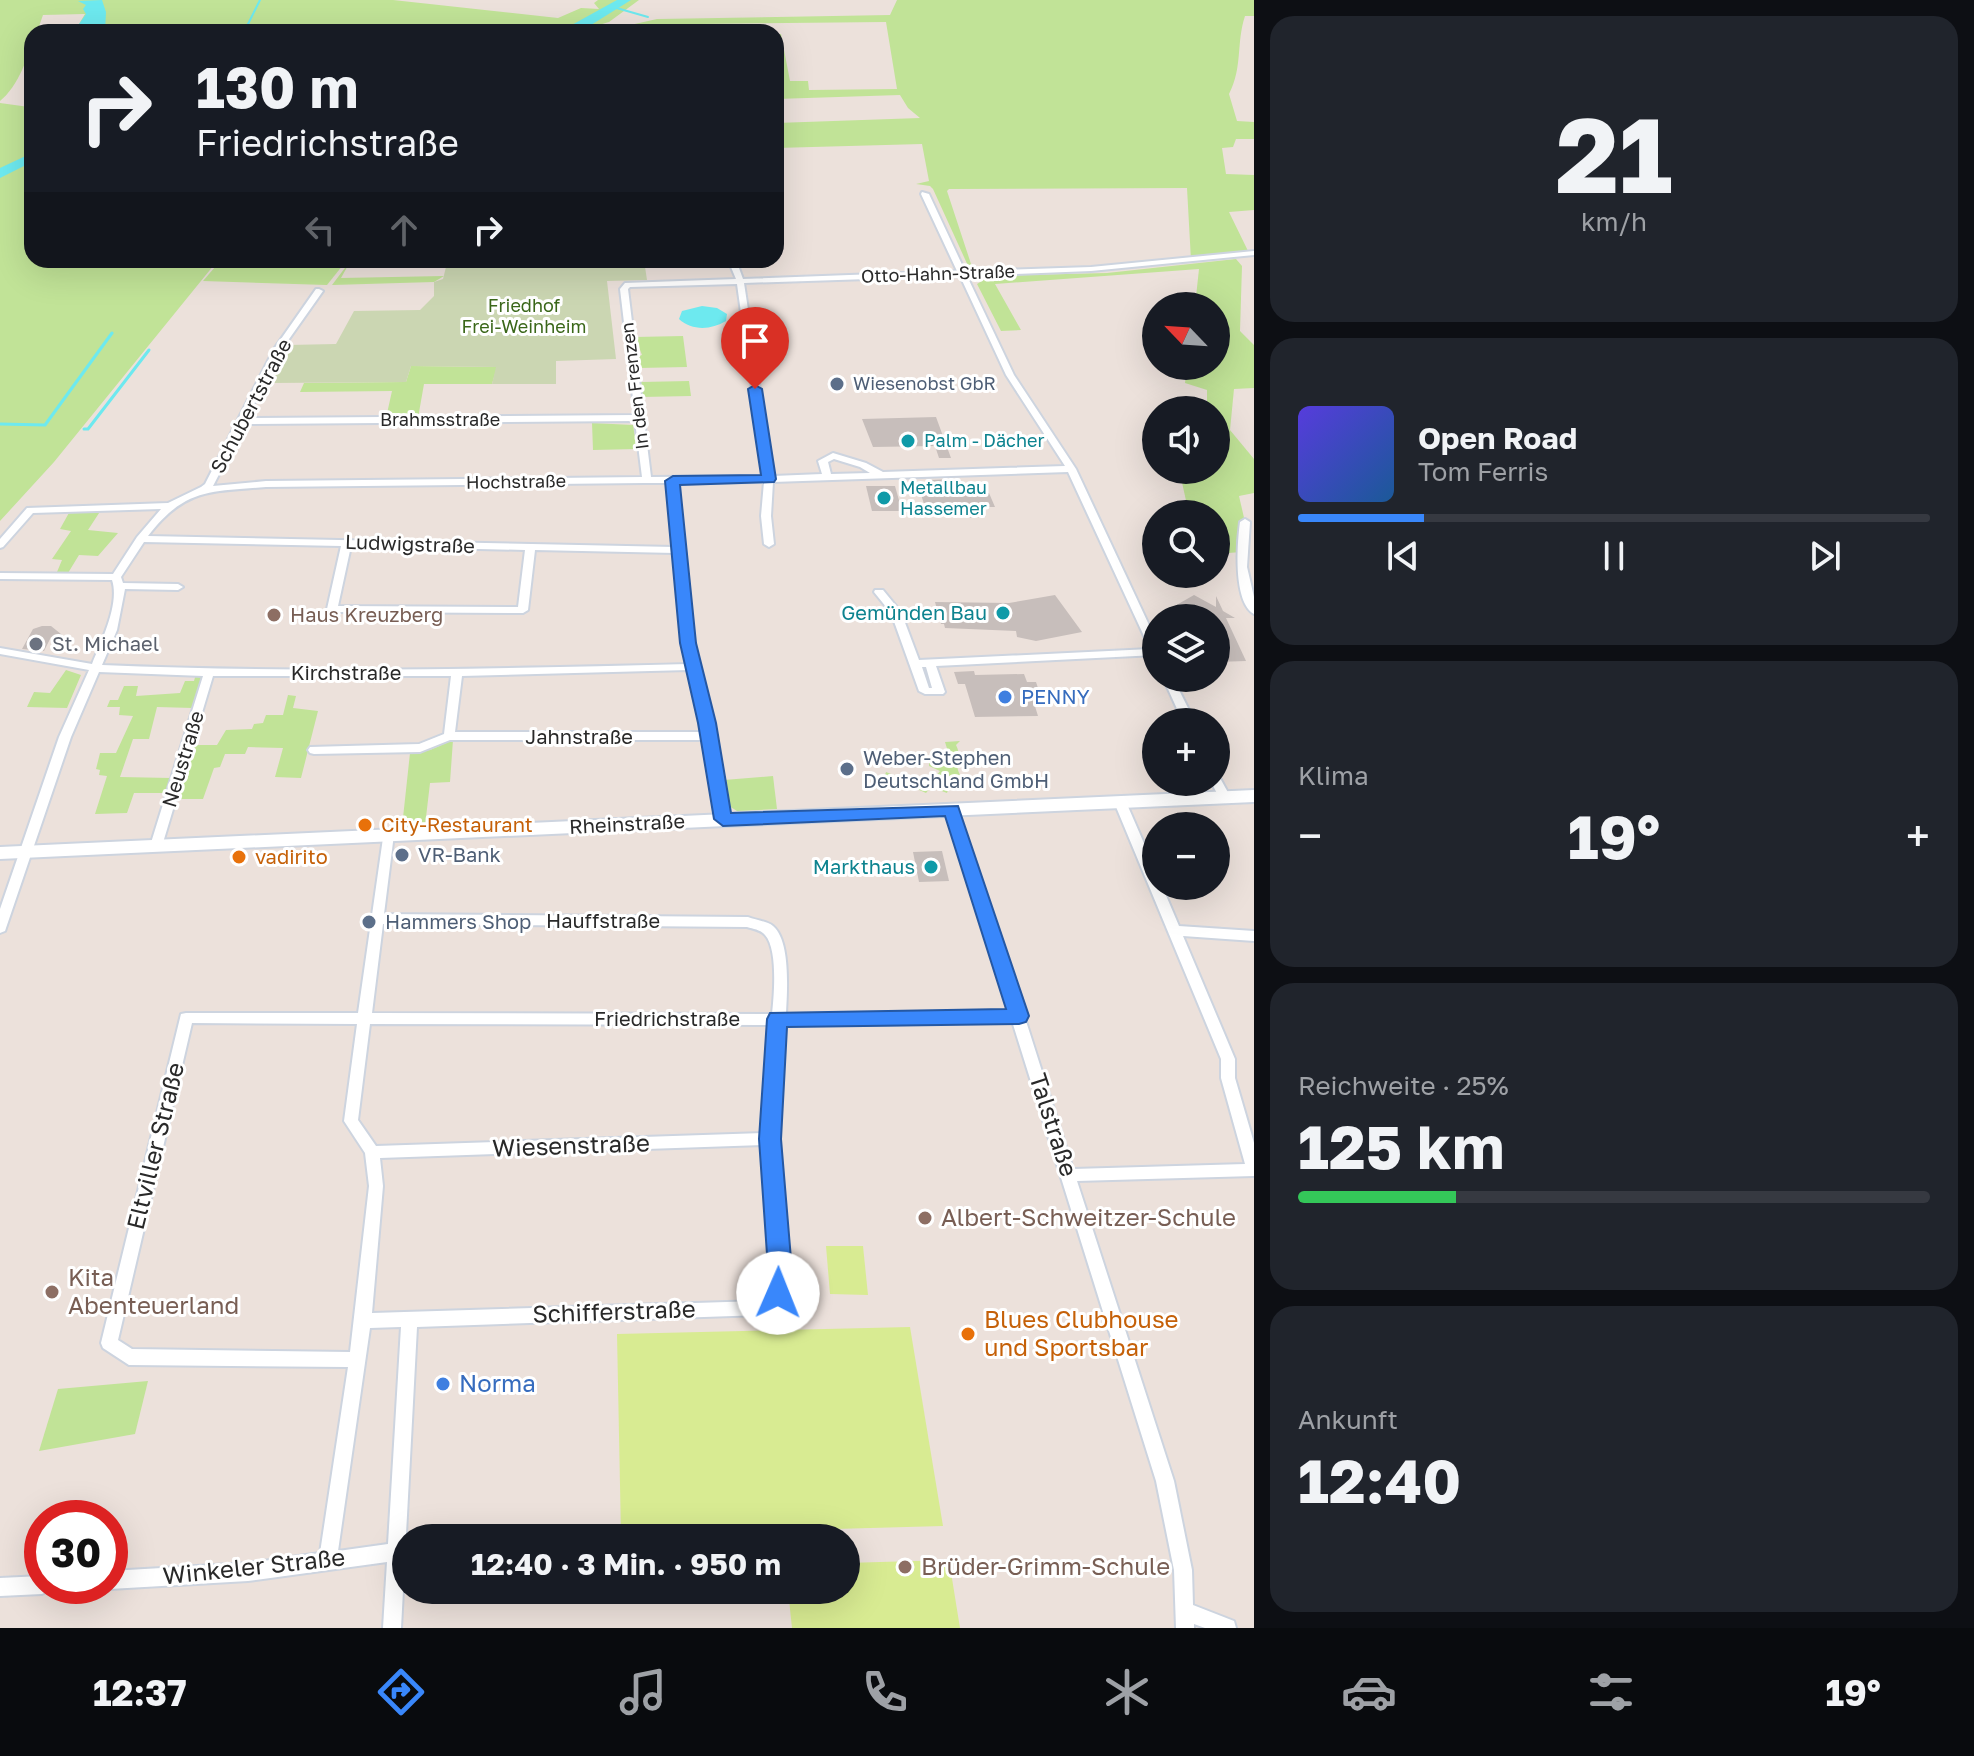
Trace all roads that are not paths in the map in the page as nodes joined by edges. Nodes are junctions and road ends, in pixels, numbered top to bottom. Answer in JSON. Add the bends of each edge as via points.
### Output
{"nodes":[{"id":1,"x":925,"y":194,"type":"dead end"},
{"id":2,"x":1254,"y":253,"type":"edge"},
{"id":3,"x":735,"y":268,"type":"edge"},
{"id":4,"x":962,"y":273,"type":"junction"},
{"id":5,"x":740,"y":280,"type":"junction"},
{"id":6,"x":319,"y":291,"type":"dead end"},
{"id":7,"x":624,"y":291,"type":"joint"},
{"id":8,"x":639,"y":418,"type":"junction"},
{"id":9,"x":241,"y":421,"type":"junction"},
{"id":10,"x":1071,"y":469,"type":"junction"},
{"id":11,"x":879,"y":474,"type":"junction"},
{"id":12,"x":827,"y":476,"type":"junction"},
{"id":13,"x":769,"y":479,"type":"junction"},
{"id":14,"x":647,"y":481,"type":"junction"},
{"id":15,"x":673,"y":481,"type":"junction"},
{"id":16,"x":205,"y":490,"type":"junction"},
{"id":17,"x":169,"y":506,"type":"junction"},
{"id":18,"x":1245,"y":522,"type":"dead end"},
{"id":19,"x":143,"y":539,"type":"junction"},
{"id":20,"x":347,"y":542,"type":"junction"},
{"id":21,"x":769,"y":544,"type":"dead end"},
{"id":22,"x":0,"y":545,"type":"edge"},
{"id":23,"x":530,"y":548,"type":"junction"},
{"id":24,"x":677,"y":550,"type":"junction"},
{"id":25,"x":0,"y":576,"type":"edge"},
{"id":26,"x":117,"y":581,"type":"junction"},
{"id":27,"x":178,"y":587,"type":"dead end"},
{"id":28,"x":879,"y":592,"type":"dead end"},
{"id":29,"x":1254,"y":611,"type":"edge"},
{"id":30,"x":1142,"y":622,"type":"edge"},
{"id":31,"x":0,"y":651,"type":"edge"},
{"id":32,"x":1142,"y":653,"type":"edge"},
{"id":33,"x":930,"y":663,"type":"junction"},
{"id":34,"x":915,"y":664,"type":"junction"},
{"id":35,"x":693,"y":667,"type":"junction"},
{"id":36,"x":94,"y":668,"type":"junction"},
{"id":37,"x":457,"y":672,"type":"junction"},
{"id":38,"x":209,"y":673,"type":"junction"},
{"id":39,"x":449,"y":736,"type":"junction"},
{"id":40,"x":709,"y":736,"type":"junction"},
{"id":41,"x":314,"y":750,"type":"dead end"},
{"id":42,"x":1230,"y":791,"type":"edge"},
{"id":43,"x":1166,"y":796,"type":"edge"},
{"id":44,"x":1254,"y":796,"type":"edge"},
{"id":45,"x":1120,"y":802,"type":"junction"},
{"id":46,"x":952,"y":810,"type":"junction"},
{"id":47,"x":723,"y":819,"type":"junction"},
{"id":48,"x":388,"y":834,"type":"junction"},
{"id":49,"x":156,"y":846,"type":"junction"},
{"id":50,"x":24,"y":852,"type":"junction"},
{"id":51,"x":0,"y":853,"type":"edge"},
{"id":52,"x":1142,"y":853,"type":"edge"},
{"id":53,"x":1162,"y":900,"type":"edge"},
{"id":54,"x":377,"y":919,"type":"junction"},
{"id":55,"x":0,"y":928,"type":"edge"},
{"id":56,"x":1176,"y":931,"type":"junction"},
{"id":57,"x":1254,"y":936,"type":"edge"},
{"id":58,"x":775,"y":939,"type":"joint"},
{"id":59,"x":1019,"y":1016,"type":"junction"},
{"id":60,"x":364,"y":1018,"type":"junction"},
{"id":61,"x":777,"y":1019,"type":"junction"},
{"id":62,"x":770,"y":1139,"type":"junction"},
{"id":63,"x":372,"y":1152,"type":"junction"},
{"id":64,"x":1254,"y":1169,"type":"edge"},
{"id":65,"x":1069,"y":1175,"type":"junction"},
{"id":66,"x":409,"y":1320,"type":"junction"},
{"id":67,"x":363,"y":1321,"type":"junction"},
{"id":68,"x":356,"y":1360,"type":"junction"},
{"id":69,"x":399,"y":1524,"type":"edge"},
{"id":70,"x":392,"y":1553,"type":"edge"},
{"id":71,"x":328,"y":1559,"type":"junction"},
{"id":72,"x":128,"y":1579,"type":"edge"},
{"id":73,"x":24,"y":1586,"type":"edge"},
{"id":74,"x":0,"y":1587,"type":"edge"},
{"id":75,"x":394,"y":1604,"type":"edge"},
{"id":76,"x":1185,"y":1619,"type":"edge"},
{"id":77,"x":392,"y":1628,"type":"edge"},
{"id":78,"x":1227,"y":1628,"type":"edge"}],
"edges":[{"from":1,"to":4,"type":"street"},
{"from":2,"to":4,"type":"street","name":"Otto-Hahn-Straße","via":[[1091,269]]},
{"from":3,"to":5,"type":"street"},
{"from":4,"to":5,"type":"street","name":"Otto-Hahn-Straße"},
{"from":4,"to":10,"type":"street","via":[[1010,375]]},
{"from":5,"to":7,"type":"street","name":"Otto-Hahn-Straße","via":[[635,283]]},
{"from":5,"to":13,"type":"street"},
{"from":6,"to":9,"type":"street","name":"Schubertstraße","via":[[278,349]]},
{"from":7,"to":8,"type":"street","name":"In den Frenzen"},
{"from":8,"to":9,"type":"street","name":"Brahmsstraße"},
{"from":8,"to":14,"type":"street","name":"In den Frenzen"},
{"from":9,"to":16,"type":"street","name":"Schubertstraße"},
{"from":10,"to":11,"type":"street","name":"Hochstraße"},
{"from":10,"to":30,"type":"street"},
{"from":11,"to":12,"type":"street","name":"Hochstraße"},
{"from":11,"to":12,"type":"street","name":"Hochstraße","via":[[833,456],[823,461]]},
{"from":12,"to":13,"type":"street","name":"Hochstraße"},
{"from":13,"to":15,"type":"street","name":"Hochstraße"},
{"from":13,"to":21,"type":"street"},
{"from":14,"to":15,"type":"street","name":"Hochstraße"},
{"from":14,"to":16,"type":"street","name":"Hochstraße","via":[[266,484]]},
{"from":15,"to":24,"type":"street"},
{"from":16,"to":17,"type":"street","name":"Schubertstraße"},
{"from":17,"to":19,"type":"street","name":"Schubertstraße"},
{"from":17,"to":22,"type":"street","via":[[30,510]]},
{"from":18,"to":29,"type":"street","via":[[1240,561]]},
{"from":19,"to":20,"type":"street","name":"Ludwigstraße"},
{"from":19,"to":26,"type":"street","name":"Schubertstraße","via":[[122,565]]},
{"from":20,"to":23,"type":"street","name":"Ludwigstraße"},
{"from":20,"to":23,"type":"street","via":[[332,609],[523,610]]},
{"from":23,"to":24,"type":"street","name":"Ludwigstraße"},
{"from":24,"to":35,"type":"street"},
{"from":25,"to":26,"type":"street"},
{"from":26,"to":27,"type":"street"},
{"from":26,"to":36,"type":"street","name":"Schubertstraße","via":[[112,630]]},
{"from":28,"to":34,"type":"street","via":[[896,612]]},
{"from":31,"to":36,"type":"street","name":"Kirchstraße"},
{"from":32,"to":33,"type":"street"},
{"from":33,"to":34,"type":"street"},
{"from":33,"to":34,"type":"street","via":[[939,692],[925,691]]},
{"from":35,"to":37,"type":"street","name":"Kirchstraße"},
{"from":35,"to":40,"type":"street"},
{"from":36,"to":38,"type":"street","name":"Kirchstraße"},
{"from":36,"to":50,"type":"street","name":"Schubertstraße"},
{"from":37,"to":38,"type":"street","name":"Kirchstraße"},
{"from":37,"to":39,"type":"street"},
{"from":38,"to":49,"type":"street","name":"Neustraße"},
{"from":39,"to":40,"type":"street","name":"Jahnstraße"},
{"from":39,"to":41,"type":"street","name":"Jahnstraße","via":[[420,748]]},
{"from":40,"to":47,"type":"street"},
{"from":42,"to":44,"type":"street","name":"Rheinstraße"},
{"from":43,"to":45,"type":"street","name":"Rheinstraße"},
{"from":45,"to":46,"type":"street","name":"Rheinstraße"},
{"from":45,"to":52,"type":"street"},
{"from":46,"to":47,"type":"street","name":"Rheinstraße"},
{"from":46,"to":59,"type":"street","name":"Talstraße"},
{"from":47,"to":48,"type":"street","name":"Rheinstraße"},
{"from":48,"to":49,"type":"street","name":"Rheinstraße"},
{"from":48,"to":54,"type":"street"},
{"from":49,"to":50,"type":"street","name":"Rheinstraße"},
{"from":50,"to":51,"type":"street","name":"Rheinstraße"},
{"from":50,"to":55,"type":"street"},
{"from":53,"to":56,"type":"street"},
{"from":54,"to":58,"type":"street","name":"Hauffstraße","via":[[748,922],[768,929]]},
{"from":54,"to":60,"type":"street"},
{"from":56,"to":57,"type":"street"},
{"from":56,"to":64,"type":"street","via":[[1228,1059],[1228,1078]]},
{"from":58,"to":61,"type":"street","name":"Schifferstraße","via":[[782,976]]},
{"from":59,"to":61,"type":"street","name":"Friedrichstraße"},
{"from":59,"to":65,"type":"street","name":"Talstraße"},
{"from":60,"to":61,"type":"street","name":"Friedrichstraße"},
{"from":60,"to":63,"type":"street","via":[[351,1121]]},
{"from":60,"to":68,"type":"street","name":"Eltviller Straße","via":[[186,1018],[109,1343],[129,1357]]},
{"from":61,"to":62,"type":"street","name":"Schifferstraße"},
{"from":62,"to":63,"type":"street","name":"Wiesenstraße"},
{"from":62,"to":66,"type":"street","name":"Schifferstraße","via":[[781,1283],[762,1308]]},
{"from":63,"to":67,"type":"street","via":[[376,1186]]},
{"from":64,"to":65,"type":"street"},
{"from":65,"to":76,"type":"street","name":"Talstraße","via":[[1165,1481],[1179,1541]]},
{"from":66,"to":67,"type":"street"},
{"from":66,"to":69,"type":"street"},
{"from":67,"to":68,"type":"street"},
{"from":68,"to":71,"type":"street"},
{"from":70,"to":71,"type":"street","name":"Winkeler Straße"},
{"from":71,"to":72,"type":"street","name":"Winkeler Straße","via":[[248,1572]]},
{"from":73,"to":74,"type":"street"},
{"from":75,"to":77,"type":"street"},
{"from":76,"to":78,"type":"street"}]}
